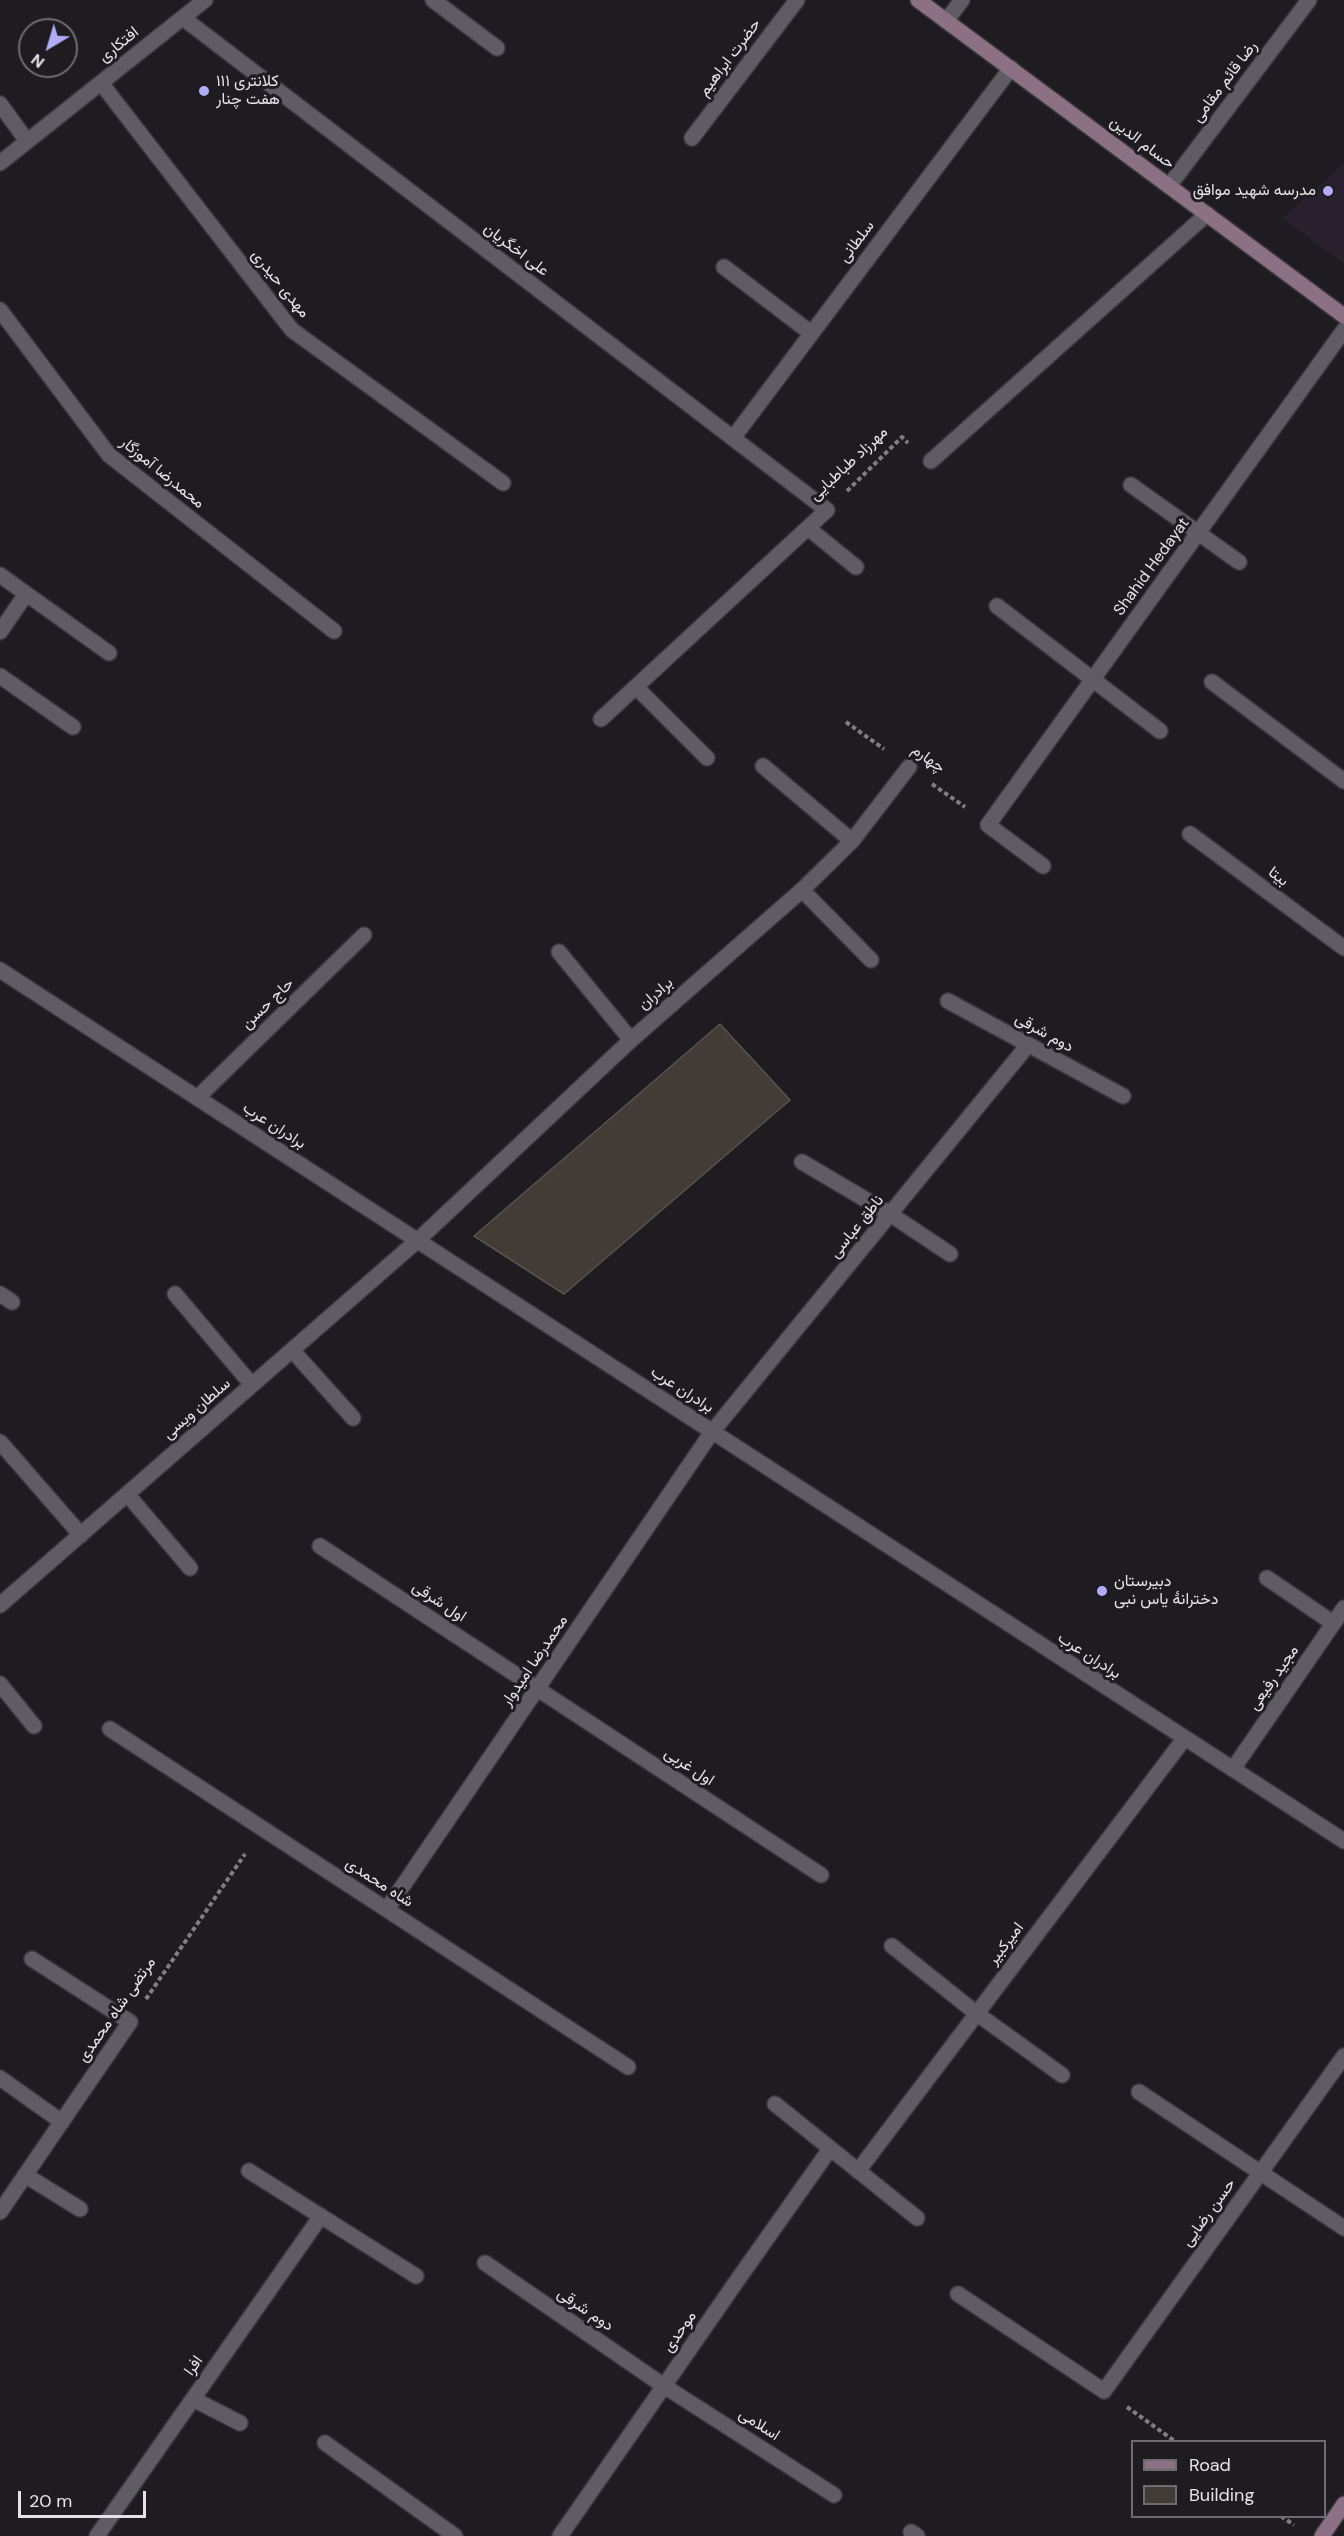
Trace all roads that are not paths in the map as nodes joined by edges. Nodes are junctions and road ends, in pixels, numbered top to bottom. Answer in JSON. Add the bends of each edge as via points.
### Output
{"nodes":[{"id":1,"x":205,"y":0,"type":"edge"},
{"id":2,"x":433,"y":0,"type":"edge"},
{"id":3,"x":797,"y":0,"type":"edge"},
{"id":4,"x":918,"y":0,"type":"edge"},
{"id":5,"x":962,"y":0,"type":"edge"},
{"id":6,"x":1309,"y":0,"type":"edge"},
{"id":7,"x":183,"y":18,"type":"junction"},
{"id":8,"x":946,"y":21,"type":"junction"},
{"id":9,"x":497,"y":48,"type":"dead end"},
{"id":10,"x":1011,"y":68,"type":"junction"},
{"id":11,"x":101,"y":83,"type":"junction"},
{"id":12,"x":0,"y":104,"type":"edge"},
{"id":13,"x":692,"y":138,"type":"dead end"},
{"id":14,"x":27,"y":141,"type":"junction"},
{"id":15,"x":0,"y":163,"type":"edge"},
{"id":16,"x":1169,"y":186,"type":"junction"},
{"id":17,"x":1207,"y":214,"type":"junction"},
{"id":18,"x":724,"y":267,"type":"dead end"},
{"id":19,"x":0,"y":310,"type":"edge"},
{"id":20,"x":1344,"y":316,"type":"edge"},
{"id":21,"x":1344,"y":330,"type":"edge"},
{"id":22,"x":811,"y":333,"type":"junction"},
{"id":23,"x":733,"y":438,"type":"junction"},
{"id":24,"x":931,"y":461,"type":"road end"},
{"id":25,"x":503,"y":483,"type":"dead end"},
{"id":26,"x":1131,"y":485,"type":"dead end"},
{"id":27,"x":827,"y":510,"type":"joint"},
{"id":28,"x":808,"y":528,"type":"junction"},
{"id":29,"x":1198,"y":533,"type":"junction"},
{"id":30,"x":1239,"y":562,"type":"dead end"},
{"id":31,"x":856,"y":567,"type":"dead end"},
{"id":32,"x":0,"y":576,"type":"edge"},
{"id":33,"x":26,"y":594,"type":"junction"},
{"id":34,"x":997,"y":606,"type":"dead end"},
{"id":35,"x":334,"y":631,"type":"dead end"},
{"id":36,"x":0,"y":632,"type":"edge"},
{"id":37,"x":109,"y":653,"type":"dead end"},
{"id":38,"x":0,"y":676,"type":"edge"},
{"id":39,"x":1092,"y":680,"type":"junction"},
{"id":40,"x":1212,"y":682,"type":"dead end"},
{"id":41,"x":636,"y":687,"type":"junction"},
{"id":42,"x":601,"y":719,"type":"dead end"},
{"id":43,"x":73,"y":727,"type":"dead end"},
{"id":44,"x":1160,"y":730,"type":"dead end"},
{"id":45,"x":707,"y":758,"type":"dead end"},
{"id":46,"x":763,"y":766,"type":"dead end"},
{"id":47,"x":909,"y":767,"type":"road end"},
{"id":48,"x":1344,"y":781,"type":"edge"},
{"id":49,"x":1190,"y":834,"type":"dead end"},
{"id":50,"x":852,"y":841,"type":"junction"},
{"id":51,"x":1043,"y":866,"type":"dead end"},
{"id":52,"x":802,"y":890,"type":"junction"},
{"id":53,"x":364,"y":936,"type":"dead end"},
{"id":54,"x":1344,"y":948,"type":"edge"},
{"id":55,"x":560,"y":952,"type":"dead end"},
{"id":56,"x":871,"y":960,"type":"dead end"},
{"id":57,"x":0,"y":970,"type":"edge"},
{"id":58,"x":948,"y":1001,"type":"dead end"},
{"id":59,"x":631,"y":1040,"type":"junction"},
{"id":60,"x":1028,"y":1045,"type":"junction"},
{"id":61,"x":1123,"y":1096,"type":"dead end"},
{"id":62,"x":197,"y":1098,"type":"junction"},
{"id":63,"x":802,"y":1162,"type":"dead end"},
{"id":64,"x":890,"y":1214,"type":"junction"},
{"id":65,"x":418,"y":1240,"type":"junction"},
{"id":66,"x":950,"y":1254,"type":"dead end"},
{"id":67,"x":175,"y":1294,"type":"dead end"},
{"id":68,"x":292,"y":1350,"type":"junction"},
{"id":69,"x":252,"y":1385,"type":"junction"},
{"id":70,"x":353,"y":1418,"type":"dead end"},
{"id":71,"x":712,"y":1432,"type":"junction"},
{"id":72,"x":0,"y":1442,"type":"edge"},
{"id":73,"x":127,"y":1494,"type":"junction"},
{"id":74,"x":81,"y":1535,"type":"junction"},
{"id":75,"x":320,"y":1546,"type":"dead end"},
{"id":76,"x":190,"y":1568,"type":"dead end"},
{"id":77,"x":1267,"y":1578,"type":"dead end"},
{"id":78,"x":0,"y":1605,"type":"edge"},
{"id":79,"x":1344,"y":1608,"type":"edge"},
{"id":80,"x":1333,"y":1623,"type":"junction"},
{"id":81,"x":0,"y":1684,"type":"edge"},
{"id":82,"x":537,"y":1689,"type":"junction"},
{"id":83,"x":34,"y":1726,"type":"dead end"},
{"id":84,"x":110,"y":1729,"type":"dead end"},
{"id":85,"x":1184,"y":1739,"type":"junction"},
{"id":86,"x":1233,"y":1769,"type":"junction"},
{"id":87,"x":1344,"y":1841,"type":"edge"},
{"id":88,"x":821,"y":1875,"type":"dead end"},
{"id":89,"x":387,"y":1910,"type":"junction"},
{"id":90,"x":892,"y":1946,"type":"dead end"},
{"id":91,"x":32,"y":1959,"type":"dead end"},
{"id":92,"x":976,"y":2013,"type":"junction"},
{"id":93,"x":1344,"y":2056,"type":"edge"},
{"id":94,"x":628,"y":2067,"type":"dead end"},
{"id":95,"x":1062,"y":2075,"type":"dead end"},
{"id":96,"x":0,"y":2078,"type":"edge"},
{"id":97,"x":1139,"y":2092,"type":"dead end"},
{"id":98,"x":775,"y":2104,"type":"dead end"},
{"id":99,"x":62,"y":2122,"type":"junction"},
{"id":100,"x":830,"y":2149,"type":"junction"},
{"id":101,"x":249,"y":2171,"type":"dead end"},
{"id":102,"x":858,"y":2171,"type":"junction"},
{"id":103,"x":1261,"y":2171,"type":"junction"},
{"id":104,"x":25,"y":2175,"type":"junction"},
{"id":105,"x":80,"y":2209,"type":"dead end"},
{"id":106,"x":0,"y":2212,"type":"edge"},
{"id":107,"x":321,"y":2216,"type":"junction"},
{"id":108,"x":917,"y":2218,"type":"dead end"},
{"id":109,"x":1344,"y":2228,"type":"edge"},
{"id":110,"x":485,"y":2264,"type":"dead end"},
{"id":111,"x":416,"y":2276,"type":"dead end"},
{"id":112,"x":958,"y":2294,"type":"dead end"},
{"id":113,"x":664,"y":2386,"type":"junction"},
{"id":114,"x":194,"y":2399,"type":"junction"},
{"id":115,"x":240,"y":2423,"type":"dead end"},
{"id":116,"x":325,"y":2443,"type":"dead end"},
{"id":117,"x":834,"y":2495,"type":"dead end"},
{"id":118,"x":1344,"y":2504,"type":"edge"},
{"id":119,"x":97,"y":2536,"type":"edge"},
{"id":120,"x":455,"y":2536,"type":"edge"},
{"id":121,"x":560,"y":2536,"type":"edge"},
{"id":122,"x":1322,"y":2536,"type":"edge"}],
"edges":[{"from":1,"to":7,"type":"street","name":"افتکاری"},
{"from":2,"to":9,"type":"street"},
{"from":3,"to":13,"type":"street","name":"حضرت ابراهیم"},
{"from":4,"to":8,"type":"main road","name":"حسام الدین"},
{"from":5,"to":8,"type":"street"},
{"from":6,"to":16,"type":"street","name":"رضا قائم مقامی"},
{"from":7,"to":11,"type":"street","name":"افتکاری"},
{"from":7,"to":23,"type":"street","name":"علی اخگریان"},
{"from":8,"to":10,"type":"main road","name":"حسام الدین"},
{"from":10,"to":16,"type":"main road","name":"حسام الدین"},
{"from":10,"to":22,"type":"street","name":"سلطانی"},
{"from":11,"to":14,"type":"street","name":"افتکاری"},
{"from":11,"to":25,"type":"street","name":"مهدی حیدری","via":[[291,330]]},
{"from":12,"to":14,"type":"street"},
{"from":14,"to":15,"type":"street","name":"افتکاری"},
{"from":16,"to":17,"type":"main road","name":"حسام الدین"},
{"from":17,"to":20,"type":"main road","name":"حسام الدین"},
{"from":17,"to":24,"type":"street"},
{"from":18,"to":22,"type":"street"},
{"from":19,"to":35,"type":"street","name":"محمدرضا آموزگار","via":[[109,455]]},
{"from":21,"to":29,"type":"street","name":"Shahid Hedayat"},
{"from":22,"to":23,"type":"street","name":"سلطانی"},
{"from":23,"to":27,"type":"street","name":"علی اخگریان"},
{"from":26,"to":29,"type":"street"},
{"from":27,"to":28,"type":"street","name":"مهرزاد طباطبایی"},
{"from":28,"to":31,"type":"street"},
{"from":28,"to":41,"type":"street","name":"مهرزاد طباطبایی"},
{"from":29,"to":30,"type":"street"},
{"from":29,"to":39,"type":"street","name":"Shahid Hedayat"},
{"from":32,"to":33,"type":"street"},
{"from":33,"to":36,"type":"street"},
{"from":33,"to":37,"type":"street"},
{"from":34,"to":39,"type":"street"},
{"from":38,"to":43,"type":"street"},
{"from":39,"to":44,"type":"street"},
{"from":39,"to":51,"type":"street","name":"Shahid Hedayat","via":[[988,825]]},
{"from":40,"to":48,"type":"street"},
{"from":41,"to":42,"type":"street","name":"مهرزاد طباطبایی"},
{"from":41,"to":45,"type":"street"},
{"from":46,"to":50,"type":"street"},
{"from":47,"to":50,"type":"street","name":"برادران"},
{"from":49,"to":54,"type":"street","name":"بیتا"},
{"from":50,"to":52,"type":"street","name":"برادران"},
{"from":52,"to":56,"type":"street"},
{"from":52,"to":59,"type":"street","name":"برادران"},
{"from":53,"to":62,"type":"street","name":"حاج حسن"},
{"from":55,"to":59,"type":"street"},
{"from":57,"to":62,"type":"street","name":"برادران عرب"},
{"from":58,"to":60,"type":"street","name":"دوم شرقی"},
{"from":59,"to":65,"type":"street","name":"برادران"},
{"from":60,"to":61,"type":"street","name":"دوم شرقی"},
{"from":60,"to":64,"type":"street","name":"ناطق عباسی"},
{"from":62,"to":65,"type":"street","name":"برادران عرب"},
{"from":63,"to":64,"type":"street"},
{"from":64,"to":66,"type":"street"},
{"from":64,"to":71,"type":"street","name":"ناطق عباسی"},
{"from":65,"to":68,"type":"street","name":"سلطان ویسی"},
{"from":65,"to":71,"type":"street","name":"برادران عرب"},
{"from":67,"to":69,"type":"street"},
{"from":68,"to":69,"type":"street","name":"سلطان ویسی"},
{"from":68,"to":70,"type":"street"},
{"from":69,"to":73,"type":"street","name":"سلطان ویسی"},
{"from":71,"to":82,"type":"street","name":"محمدرضا امیدوار"},
{"from":71,"to":85,"type":"street","name":"برادران عرب"},
{"from":72,"to":74,"type":"street"},
{"from":73,"to":74,"type":"street","name":"سلطان ویسی"},
{"from":73,"to":76,"type":"street"},
{"from":74,"to":78,"type":"street","name":"سلطان ویسی"},
{"from":75,"to":82,"type":"street","name":"اول شرقی"},
{"from":77,"to":80,"type":"street"},
{"from":79,"to":80,"type":"street","name":"مجید رفیعی"},
{"from":80,"to":86,"type":"street","name":"مجید رفیعی"},
{"from":81,"to":83,"type":"street"},
{"from":82,"to":88,"type":"street","name":"اول غربی"},
{"from":82,"to":89,"type":"street","name":"محمدرضا امیدوار"},
{"from":84,"to":89,"type":"street","name":"شاه محمدی"},
{"from":85,"to":86,"type":"street","name":"برادران عرب"},
{"from":85,"to":92,"type":"street","name":"امیرکبیر"},
{"from":86,"to":87,"type":"street","name":"برادران عرب"},
{"from":89,"to":94,"type":"street","name":"شاه محمدی"},
{"from":90,"to":92,"type":"street"},
{"from":91,"to":99,"type":"street","name":"مرتضی شاه محمدی","via":[[130,2022]]},
{"from":92,"to":95,"type":"street"},
{"from":92,"to":102,"type":"street","name":"امیرکبیر"},
{"from":93,"to":103,"type":"street","name":"حسن رضایی"},
{"from":96,"to":99,"type":"street"},
{"from":97,"to":103,"type":"street"},
{"from":98,"to":100,"type":"street"},
{"from":99,"to":104,"type":"street","name":"مرتضی شاه محمدی"},
{"from":100,"to":102,"type":"street"},
{"from":100,"to":113,"type":"street","name":"موحدی"},
{"from":101,"to":107,"type":"street"},
{"from":102,"to":108,"type":"street"},
{"from":103,"to":109,"type":"street"},
{"from":103,"to":112,"type":"street","name":"حسن رضایی","via":[[1104,2391]]},
{"from":104,"to":105,"type":"street"},
{"from":104,"to":106,"type":"street","name":"مرتضی شاه محمدی"},
{"from":107,"to":111,"type":"street"},
{"from":107,"to":114,"type":"street","name":"افرا"},
{"from":110,"to":113,"type":"street","name":"دوم شرقی"},
{"from":113,"to":117,"type":"street","name":"اسلامی"},
{"from":113,"to":121,"type":"street","name":"موحدی"},
{"from":114,"to":115,"type":"street"},
{"from":114,"to":119,"type":"street","name":"افرا"},
{"from":116,"to":120,"type":"street"},
{"from":118,"to":122,"type":"main road"}]}
